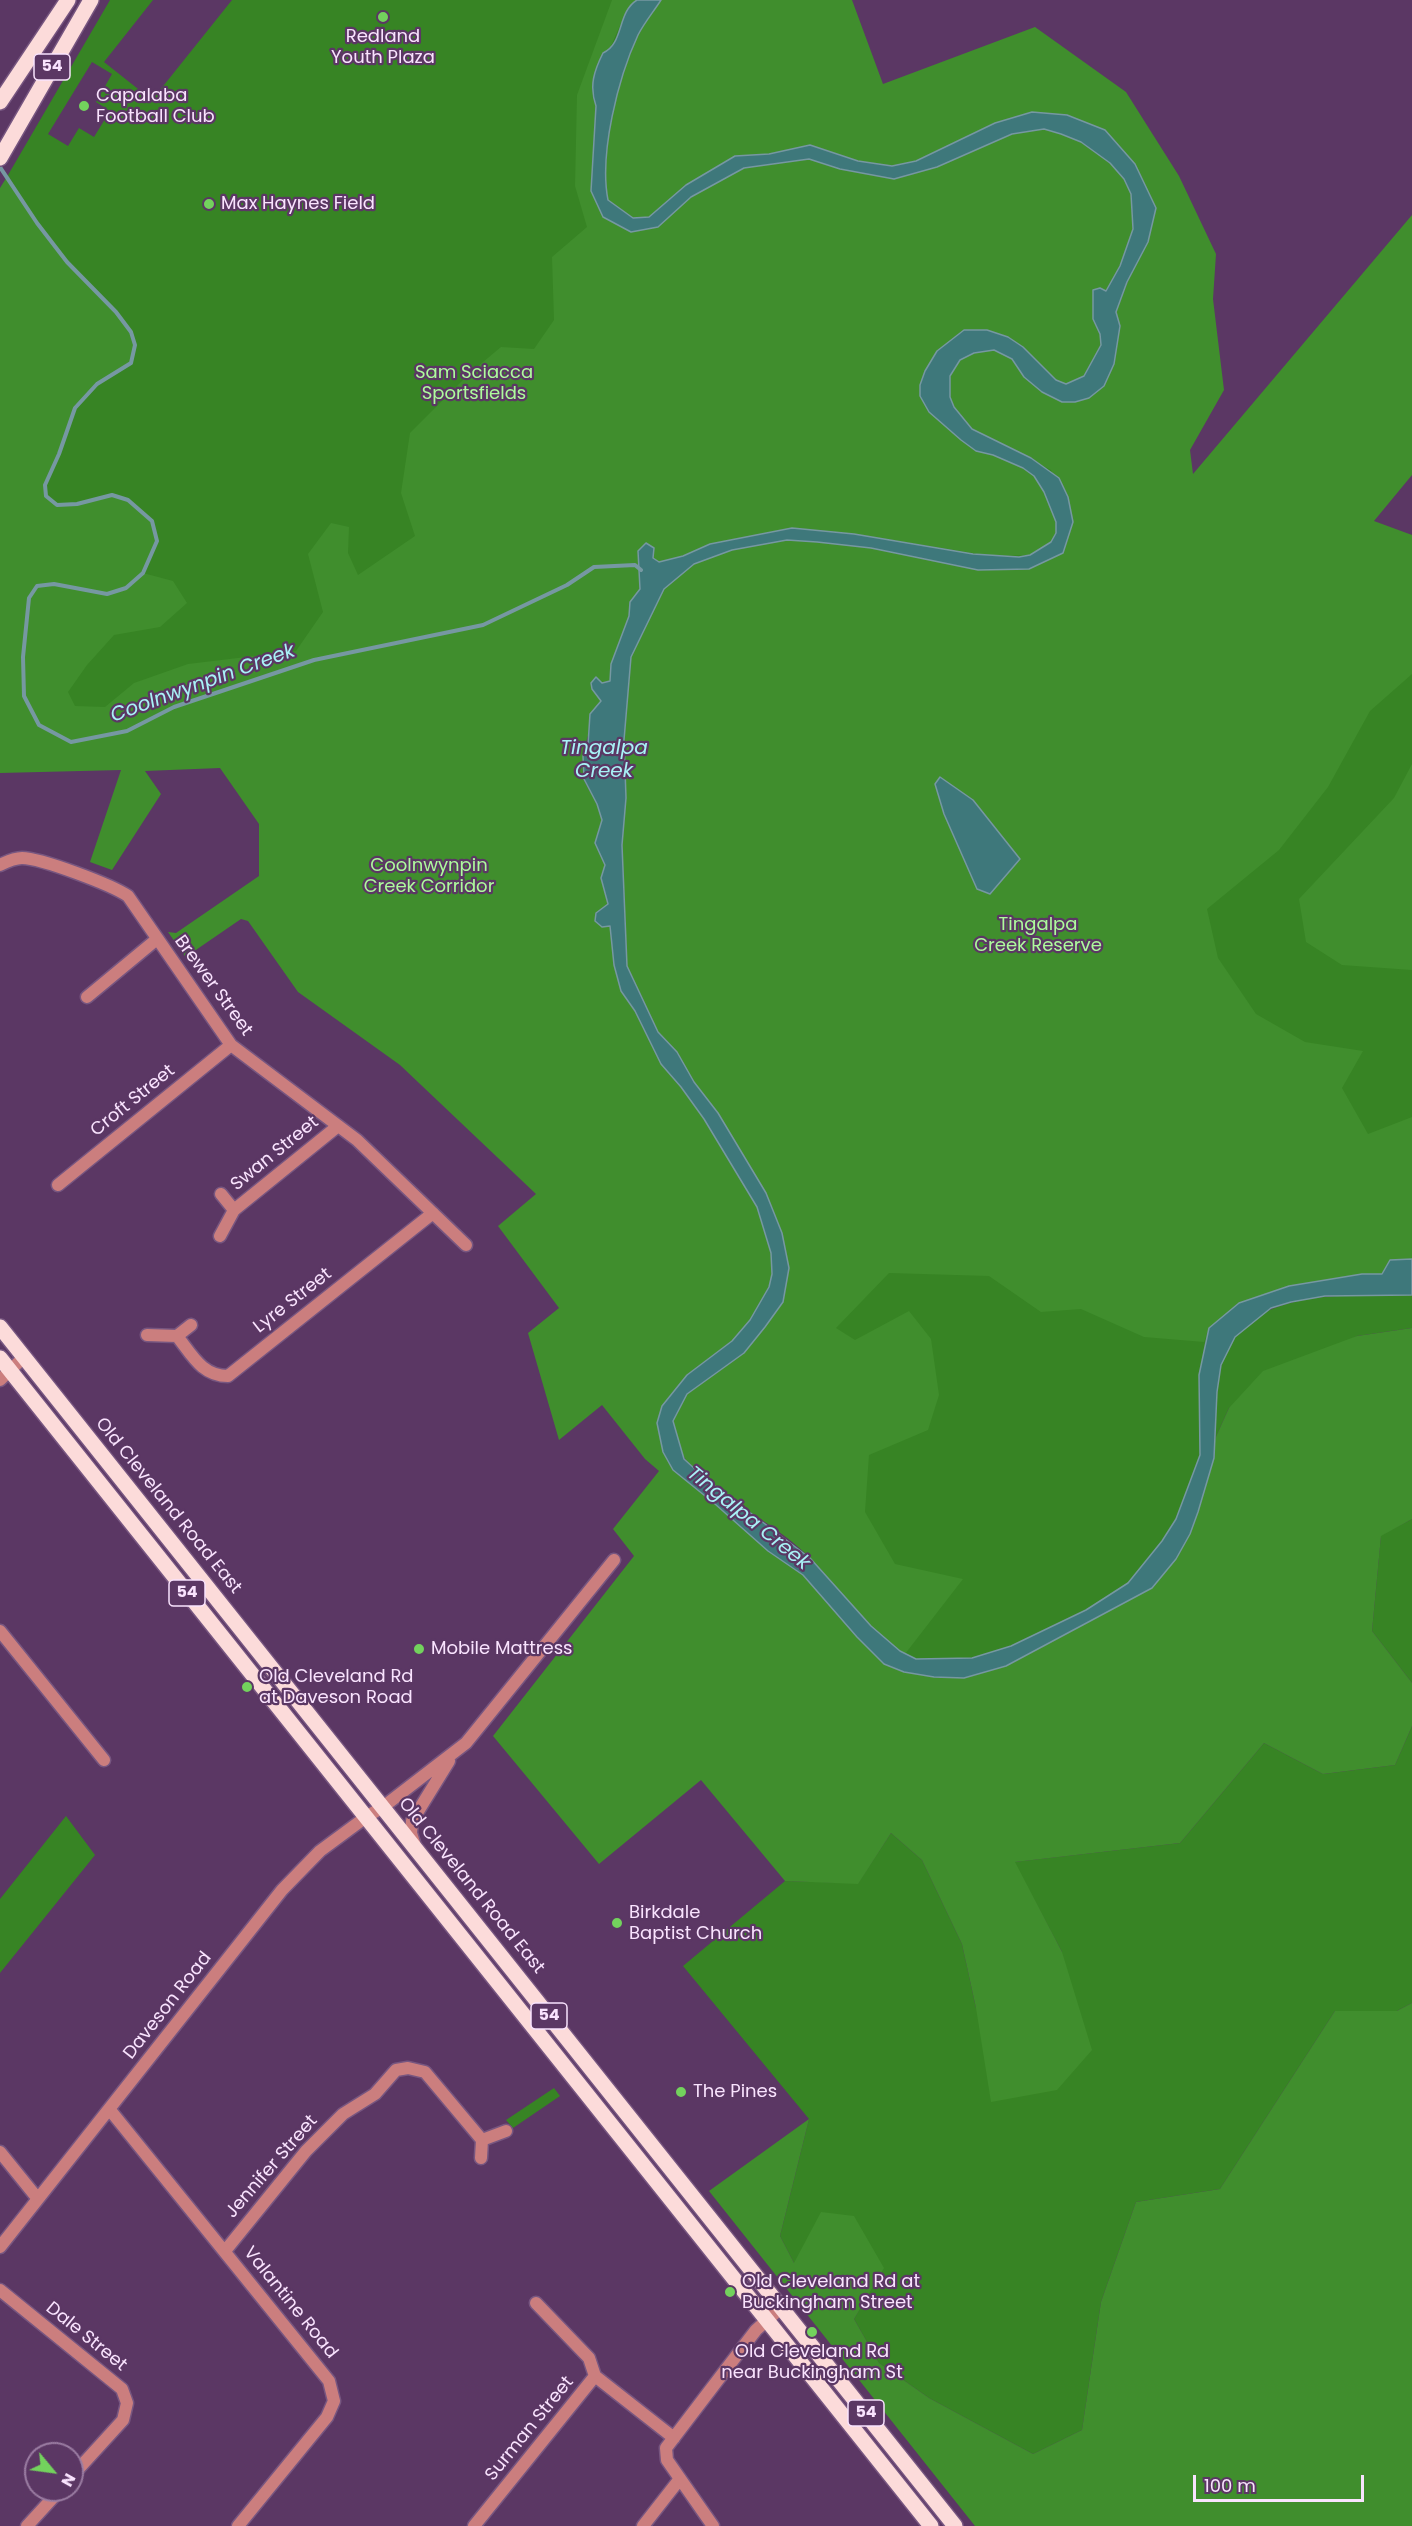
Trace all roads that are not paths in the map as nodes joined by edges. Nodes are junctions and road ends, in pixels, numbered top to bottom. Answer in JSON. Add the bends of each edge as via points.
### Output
{"nodes":[{"id":1,"x":68,"y":0,"type":"edge"},
{"id":2,"x":91,"y":0,"type":"edge"},
{"id":3,"x":0,"y":102,"type":"edge"},
{"id":4,"x":0,"y":158,"type":"edge"},
{"id":5,"x":0,"y":866,"type":"edge"},
{"id":6,"x":157,"y":939,"type":"junction"},
{"id":7,"x":87,"y":997,"type":"dead end"},
{"id":8,"x":231,"y":1045,"type":"junction"},
{"id":9,"x":338,"y":1126,"type":"junction"},
{"id":10,"x":58,"y":1185,"type":"dead end"},
{"id":11,"x":220,"y":1194,"type":"dead end"},
{"id":12,"x":234,"y":1210,"type":"junction"},
{"id":13,"x":433,"y":1213,"type":"junction"},
{"id":14,"x":220,"y":1236,"type":"dead end"},
{"id":15,"x":466,"y":1245,"type":"dead end"},
{"id":16,"x":191,"y":1325,"type":"dead end"},
{"id":17,"x":0,"y":1327,"type":"edge"},
{"id":18,"x":147,"y":1335,"type":"dead end"},
{"id":19,"x":177,"y":1336,"type":"junction"},
{"id":20,"x":24,"y":1357,"type":"junction"},
{"id":21,"x":3,"y":1369,"type":"edge"},
{"id":22,"x":615,"y":1560,"type":"dead end"},
{"id":23,"x":0,"y":1631,"type":"edge"},
{"id":24,"x":455,"y":1752,"type":"junction"},
{"id":25,"x":104,"y":1760,"type":"dead end"},
{"id":26,"x":383,"y":1807,"type":"junction"},
{"id":27,"x":366,"y":1817,"type":"junction"},
{"id":28,"x":417,"y":1850,"type":"junction"},
{"id":29,"x":110,"y":2110,"type":"junction"},
{"id":30,"x":506,"y":2131,"type":"dead end"},
{"id":31,"x":482,"y":2140,"type":"junction"},
{"id":32,"x":0,"y":2152,"type":"edge"},
{"id":33,"x":481,"y":2158,"type":"dead end"},
{"id":34,"x":38,"y":2199,"type":"junction"},
{"id":35,"x":0,"y":2247,"type":"edge"},
{"id":36,"x":225,"y":2251,"type":"junction"},
{"id":37,"x":0,"y":2290,"type":"edge"},
{"id":38,"x":536,"y":2303,"type":"dead end"},
{"id":39,"x":782,"y":2307,"type":"junction"},
{"id":40,"x":766,"y":2320,"type":"junction"},
{"id":41,"x":595,"y":2376,"type":"junction"},
{"id":42,"x":674,"y":2438,"type":"junction"},
{"id":43,"x":84,"y":2463,"type":"edge"},
{"id":44,"x":679,"y":2480,"type":"junction"},
{"id":45,"x":49,"y":2502,"type":"edge"},
{"id":46,"x":27,"y":2526,"type":"edge"},
{"id":47,"x":238,"y":2526,"type":"edge"},
{"id":48,"x":474,"y":2526,"type":"edge"},
{"id":49,"x":643,"y":2526,"type":"edge"},
{"id":50,"x":713,"y":2526,"type":"edge"},
{"id":51,"x":931,"y":2526,"type":"edge"},
{"id":52,"x":956,"y":2526,"type":"edge"}],
"edges":[{"from":1,"to":3,"type":"main road","number":"54"},
{"from":2,"to":4,"type":"main road","number":"54"},
{"from":5,"to":6,"type":"street","name":"Brewer Street","via":[[20,857],[36,860],[116,888],[128,896]]},
{"from":6,"to":7,"type":"street"},
{"from":6,"to":8,"type":"street","name":"Brewer Street"},
{"from":8,"to":9,"type":"street","name":"Brewer Street"},
{"from":8,"to":10,"type":"street","name":"Croft Street"},
{"from":9,"to":12,"type":"street","name":"Swan Street"},
{"from":9,"to":13,"type":"street","name":"Brewer Street"},
{"from":11,"to":12,"type":"street","name":"Swan Street"},
{"from":12,"to":14,"type":"street","name":"Swan Street"},
{"from":13,"to":15,"type":"street","name":"Brewer Street"},
{"from":13,"to":19,"type":"street","name":"Lyre Street","via":[[228,1376],[216,1376],[201,1368]]},
{"from":16,"to":19,"type":"street"},
{"from":17,"to":20,"type":"main road","name":"Old Cleveland Road East","number":"54"},
{"from":18,"to":19,"type":"street"},
{"from":20,"to":21,"type":"street"},
{"from":20,"to":26,"type":"main road","name":"Old Cleveland Road East","number":"54"},
{"from":21,"to":27,"type":"main road","number":"54"},
{"from":22,"to":24,"type":"street"},
{"from":23,"to":25,"type":"street"},
{"from":24,"to":26,"type":"street","name":"Daveson Road"},
{"from":24,"to":28,"type":"street","via":[[412,1821],[411,1833]]},
{"from":26,"to":27,"type":"street","name":"Daveson Road"},
{"from":26,"to":28,"type":"main road","name":"Old Cleveland Road East","number":"54"},
{"from":27,"to":29,"type":"street","name":"Daveson Road","via":[[321,1851],[282,1890]]},
{"from":27,"to":40,"type":"main road","number":"54"},
{"from":28,"to":39,"type":"main road","name":"Old Cleveland Road East","number":"54"},
{"from":29,"to":34,"type":"street","name":"Daveson Road"},
{"from":29,"to":36,"type":"street","name":"Valantine Road"},
{"from":30,"to":31,"type":"street"},
{"from":31,"to":33,"type":"street"},
{"from":31,"to":36,"type":"street","name":"Jennifer Street","via":[[425,2072],[396,2070],[375,2094],[343,2114],[306,2151]]},
{"from":32,"to":34,"type":"street"},
{"from":34,"to":35,"type":"street","name":"Daveson Road"},
{"from":36,"to":47,"type":"street","name":"Valantine Road","via":[[329,2381],[334,2401],[327,2417]]},
{"from":37,"to":43,"type":"street","name":"Dale Street","via":[[122,2389],[127,2403],[123,2420]]},
{"from":38,"to":41,"type":"street","via":[[589,2358]]},
{"from":39,"to":40,"type":"street"},
{"from":39,"to":52,"type":"main road","name":"Old Cleveland Road East","number":"54"},
{"from":40,"to":42,"type":"street"},
{"from":40,"to":51,"type":"main road","number":"54"},
{"from":41,"to":42,"type":"street","name":"Surman Street"},
{"from":41,"to":48,"type":"street","name":"Surman Street"},
{"from":42,"to":44,"type":"street","via":[[666,2448],[667,2460]]},
{"from":44,"to":49,"type":"street"},
{"from":44,"to":50,"type":"street"},
{"from":45,"to":46,"type":"street"}]}
